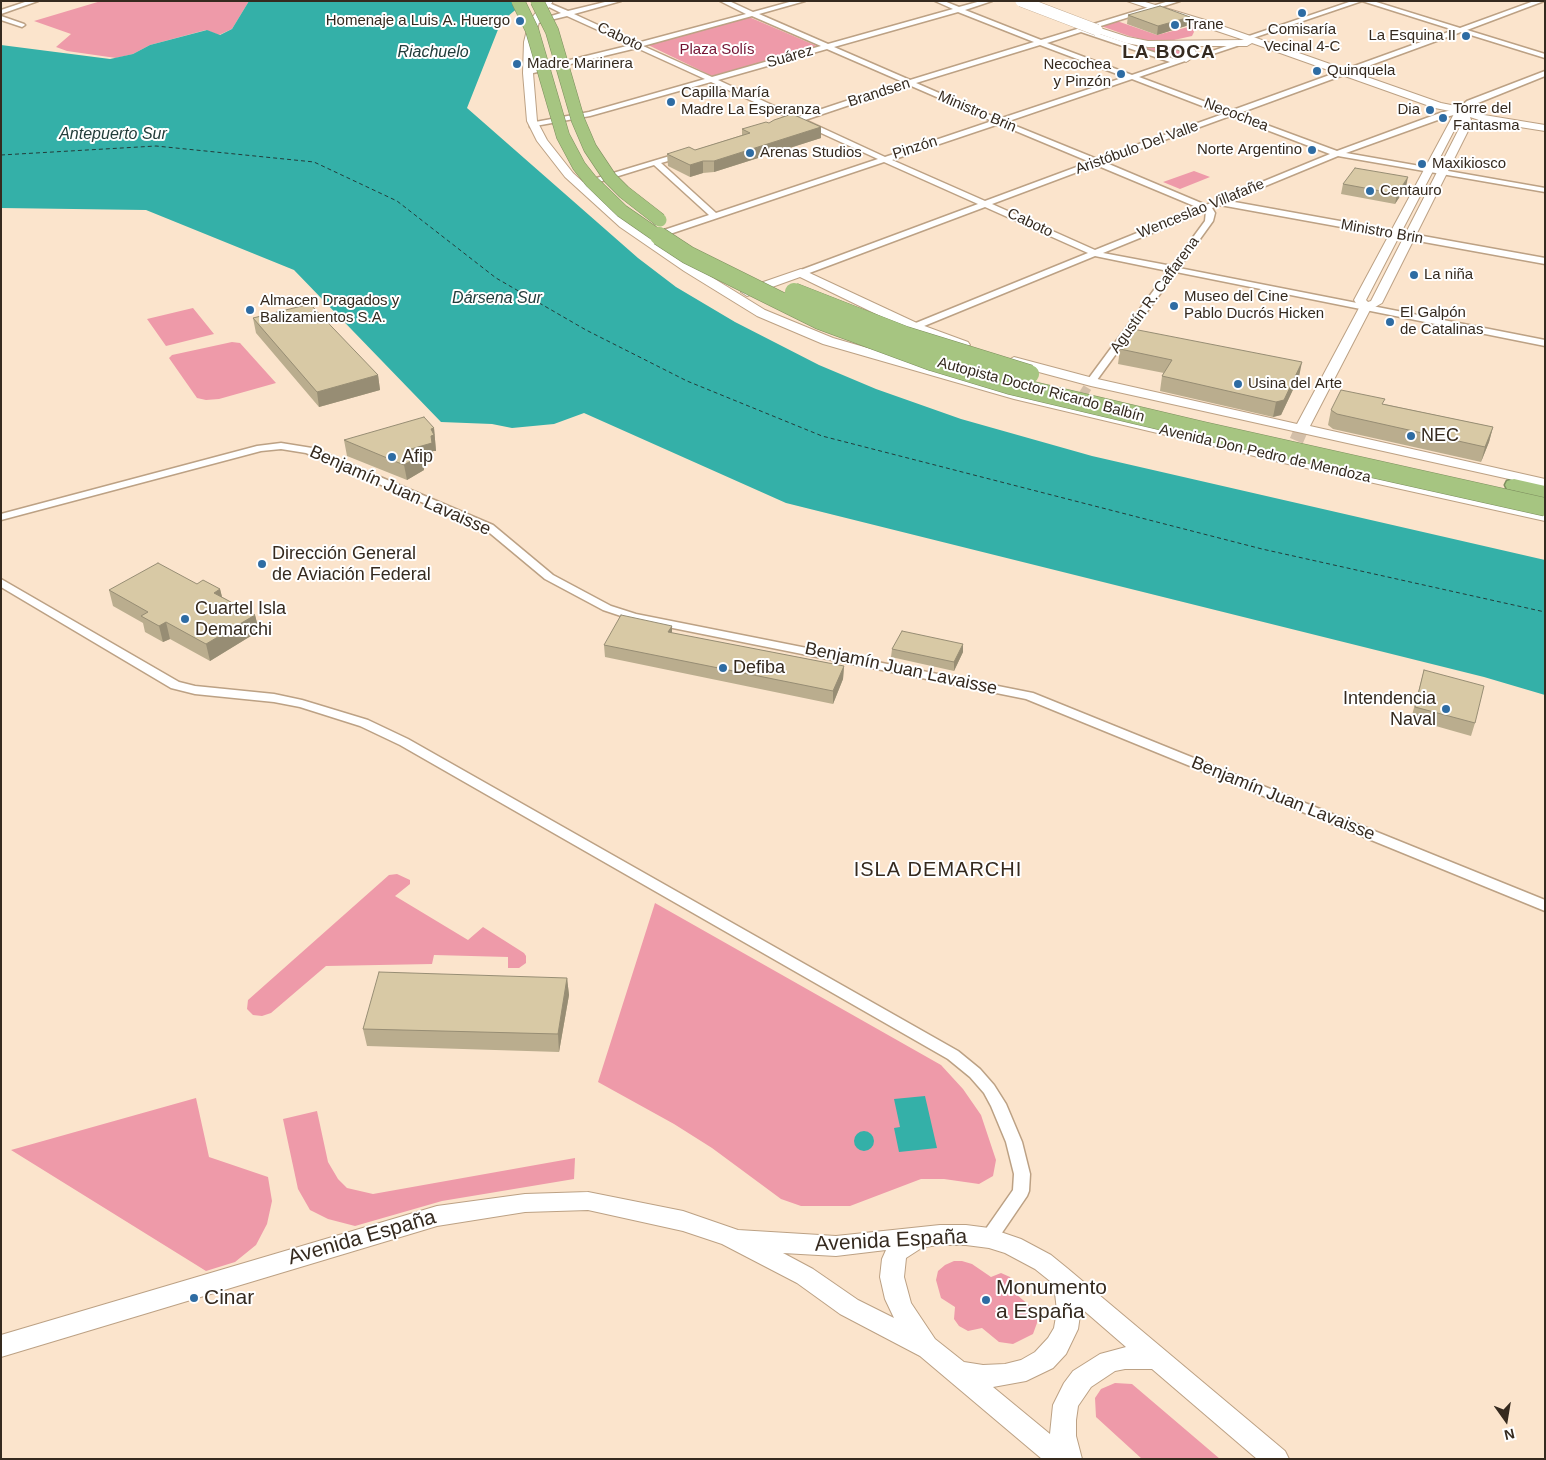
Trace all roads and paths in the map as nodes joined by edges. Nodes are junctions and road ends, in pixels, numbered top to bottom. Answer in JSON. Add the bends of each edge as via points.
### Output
{"nodes":[{"id":1,"x":35,"y":1,"type":"edge"},
{"id":2,"x":518,"y":1,"type":"edge"},
{"id":3,"x":618,"y":1,"type":"edge"},
{"id":4,"x":723,"y":1,"type":"edge"},
{"id":5,"x":802,"y":1,"type":"edge"},
{"id":6,"x":938,"y":1,"type":"edge"},
{"id":7,"x":989,"y":1,"type":"edge"},
{"id":8,"x":1021,"y":1,"type":"edge"},
{"id":9,"x":1131,"y":1,"type":"edge"},
{"id":10,"x":1142,"y":1,"type":"edge"},
{"id":11,"x":1177,"y":1,"type":"edge"},
{"id":12,"x":1359,"y":1,"type":"edge"},
{"id":13,"x":1365,"y":1,"type":"edge"},
{"id":14,"x":1541,"y":1,"type":"edge"},
{"id":15,"x":544,"y":2,"type":"edge"},
{"id":16,"x":1156,"y":8,"type":"junction"},
{"id":17,"x":960,"y":10,"type":"junction"},
{"id":18,"x":1,"y":12,"type":"edge"},
{"id":19,"x":569,"y":14,"type":"junction"},
{"id":20,"x":752,"y":14,"type":"junction"},
{"id":21,"x":1184,"y":17,"type":"junction"},
{"id":22,"x":1,"y":18,"type":"edge"},
{"id":23,"x":534,"y":22,"type":"junction"},
{"id":24,"x":22,"y":26,"type":"dead end"},
{"id":25,"x":1081,"y":30,"type":"junction"},
{"id":26,"x":1461,"y":30,"type":"junction"},
{"id":27,"x":1244,"y":40,"type":"junction"},
{"id":28,"x":1041,"y":42,"type":"junction"},
{"id":29,"x":1170,"y":44,"type":"junction"},
{"id":30,"x":638,"y":46,"type":"junction"},
{"id":31,"x":828,"y":47,"type":"junction"},
{"id":32,"x":1204,"y":55,"type":"dead end"},
{"id":33,"x":1545,"y":56,"type":"edge"},
{"id":34,"x":1186,"y":59,"type":"joint"},
{"id":35,"x":1176,"y":62,"type":"junction"},
{"id":36,"x":548,"y":69,"type":"junction"},
{"id":37,"x":1344,"y":72,"type":"junction"},
{"id":38,"x":528,"y":73,"type":"junction"},
{"id":39,"x":1545,"y":73,"type":"edge"},
{"id":40,"x":1133,"y":76,"type":"junction"},
{"id":41,"x":711,"y":80,"type":"junction"},
{"id":42,"x":908,"y":83,"type":"junction"},
{"id":43,"x":1462,"y":110,"type":"junction"},
{"id":44,"x":1231,"y":113,"type":"junction"},
{"id":45,"x":797,"y":119,"type":"junction"},
{"id":46,"x":1545,"y":119,"type":"edge"},
{"id":47,"x":562,"y":120,"type":"junction"},
{"id":48,"x":998,"y":121,"type":"junction"},
{"id":49,"x":788,"y":122,"type":"edge"},
{"id":50,"x":533,"y":125,"type":"junction"},
{"id":51,"x":1545,"y":128,"type":"edge"},
{"id":52,"x":694,"y":151,"type":"edge"},
{"id":53,"x":1337,"y":154,"type":"junction"},
{"id":54,"x":884,"y":159,"type":"junction"},
{"id":55,"x":656,"y":162,"type":"junction"},
{"id":56,"x":1096,"y":162,"type":"junction"},
{"id":57,"x":1429,"y":171,"type":"junction"},
{"id":58,"x":1442,"y":173,"type":"junction"},
{"id":59,"x":593,"y":182,"type":"junction"},
{"id":60,"x":580,"y":186,"type":"junction"},
{"id":61,"x":1545,"y":190,"type":"edge"},
{"id":62,"x":1220,"y":202,"type":"junction"},
{"id":63,"x":987,"y":204,"type":"junction"},
{"id":64,"x":1206,"y":207,"type":"junction"},
{"id":65,"x":610,"y":212,"type":"junction"},
{"id":66,"x":714,"y":215,"type":"junction"},
{"id":67,"x":1393,"y":234,"type":"junction"},
{"id":68,"x":1410,"y":237,"type":"junction"},
{"id":69,"x":644,"y":239,"type":"junction"},
{"id":70,"x":1094,"y":253,"type":"junction"},
{"id":71,"x":1545,"y":261,"type":"edge"},
{"id":72,"x":1174,"y":270,"type":"junction"},
{"id":73,"x":800,"y":273,"type":"junction"},
{"id":74,"x":734,"y":297,"type":"junction"},
{"id":75,"x":1365,"y":308,"type":"junction"},
{"id":76,"x":914,"y":326,"type":"junction"},
{"id":77,"x":804,"y":332,"type":"junction"},
{"id":78,"x":1545,"y":343,"type":"edge"},
{"id":79,"x":858,"y":350,"type":"junction"},
{"id":80,"x":1091,"y":382,"type":"junction"},
{"id":81,"x":1301,"y":430,"type":"junction"},
{"id":82,"x":1545,"y":483,"type":"edge"},
{"id":83,"x":1545,"y":491,"type":"edge"},
{"id":84,"x":1545,"y":507,"type":"edge"},
{"id":85,"x":1,"y":517,"type":"edge"},
{"id":86,"x":1545,"y":517,"type":"edge"},
{"id":87,"x":1,"y":582,"type":"edge"},
{"id":88,"x":1545,"y":906,"type":"edge"},
{"id":89,"x":730,"y":1237,"type":"junction"},
{"id":90,"x":920,"y":1237,"type":"junction"},
{"id":91,"x":989,"y":1238,"type":"junction"},
{"id":92,"x":1059,"y":1275,"type":"junction"},
{"id":93,"x":1,"y":1346,"type":"edge"},
{"id":94,"x":929,"y":1348,"type":"junction"},
{"id":95,"x":1158,"y":1358,"type":"junction"},
{"id":96,"x":959,"y":1373,"type":"junction"},
{"id":97,"x":1061,"y":1459,"type":"edge"},
{"id":98,"x":1069,"y":1459,"type":"edge"},
{"id":99,"x":1276,"y":1459,"type":"edge"}],
"edges":[{"from":1,"to":18,"type":"street"},
{"from":2,"to":84,"type":"highway","name":"Autopista Doctor Ricardo Balbín","bridge":true,"via":[[532,30],[564,136],[590,181],[643,226],[688,255],[739,281],[855,334],[1009,385]]},
{"from":3,"to":19,"type":"street"},
{"from":4,"to":20,"type":"street","name":"Ministro Brin"},
{"from":5,"to":20,"type":"street"},
{"from":6,"to":17,"type":"street","name":"Necochea"},
{"from":7,"to":17,"type":"street","name":"Suárez"},
{"from":8,"to":29,"type":"main road","bridge":true,"via":[[1132,42]]},
{"from":9,"to":16,"type":"main road"},
{"from":10,"to":16,"type":"main road"},
{"from":11,"to":16,"type":"street","name":"Brandsen"},
{"from":12,"to":27,"type":"street"},
{"from":13,"to":26,"type":"street"},
{"from":14,"to":26,"type":"street","name":"Aristóbulo Del Valle"},
{"from":15,"to":19,"type":"street","name":"Caboto"},
{"from":15,"to":23,"type":"main road","name":"Avenida Don Pedro de Mendoza"},
{"from":15,"to":83,"type":"highway","name":"Autopista Doctor Ricardo Balbín","bridge":true,"via":[[583,134],[610,178],[662,221],[745,269],[875,325],[1028,374],[1140,402]]},
{"from":16,"to":21,"type":"main road"},
{"from":16,"to":25,"type":"street","name":"Brandsen"},
{"from":17,"to":28,"type":"street","name":"Necochea"},
{"from":17,"to":31,"type":"street","name":"Suárez"},
{"from":19,"to":23,"type":"street"},
{"from":19,"to":30,"type":"street","name":"Caboto"},
{"from":20,"to":30,"type":"street"},
{"from":20,"to":31,"type":"street","name":"Ministro Brin"},
{"from":21,"to":27,"type":"main road"},
{"from":21,"to":29,"type":"main road","via":[[1200,28],[1202,34]]},
{"from":22,"to":24,"type":"street"},
{"from":23,"to":36,"type":"main road","name":"Avenida Don Pedro de Mendoza"},
{"from":23,"to":38,"type":"main road","name":"Avenida Don Pedro de Mendoza","via":[[529,42]]},
{"from":25,"to":28,"type":"street","name":"Brandsen"},
{"from":25,"to":35,"type":"street"},
{"from":26,"to":33,"type":"street"},
{"from":26,"to":37,"type":"street","name":"Aristóbulo Del Valle"},
{"from":27,"to":29,"type":"main road"},
{"from":27,"to":32,"type":"street"},
{"from":27,"to":37,"type":"main road"},
{"from":28,"to":40,"type":"street","name":"Necochea"},
{"from":28,"to":42,"type":"street","name":"Brandsen"},
{"from":29,"to":34,"type":"main road","via":[[1192,52]]},
{"from":30,"to":36,"type":"street"},
{"from":30,"to":41,"type":"street","name":"Caboto"},
{"from":31,"to":41,"type":"street","name":"Suárez"},
{"from":31,"to":42,"type":"street","name":"Ministro Brin"},
{"from":34,"to":35,"type":"street","name":"Pinzón"},
{"from":35,"to":40,"type":"street","name":"Pinzón"},
{"from":36,"to":38,"type":"street"},
{"from":36,"to":47,"type":"main road","name":"Avenida Don Pedro de Mendoza"},
{"from":37,"to":43,"type":"main road","via":[[1435,105]]},
{"from":37,"to":44,"type":"street","name":"Aristóbulo Del Valle"},
{"from":38,"to":50,"type":"main road","name":"Avenida Don Pedro de Mendoza"},
{"from":39,"to":43,"type":"street","name":"Wenceslao Villafañe","via":[[1470,103]]},
{"from":40,"to":44,"type":"street","name":"Necochea"},
{"from":40,"to":48,"type":"street","name":"Pinzón"},
{"from":41,"to":45,"type":"street","name":"Caboto"},
{"from":41,"to":47,"type":"street","name":"Suárez"},
{"from":42,"to":45,"type":"street","name":"Brandsen"},
{"from":42,"to":48,"type":"street","name":"Ministro Brin"},
{"from":43,"to":46,"type":"main road"},
{"from":43,"to":51,"type":"main road","via":[[1482,118]]},
{"from":43,"to":53,"type":"street","name":"Wenceslao Villafañe"},
{"from":43,"to":57,"type":"main road"},
{"from":43,"to":58,"type":"main road","via":[[1467,123]]},
{"from":44,"to":53,"type":"street","name":"Necochea"},
{"from":44,"to":56,"type":"street","name":"Aristóbulo Del Valle"},
{"from":45,"to":49,"type":"street","name":"Brandsen"},
{"from":45,"to":54,"type":"street","name":"Caboto"},
{"from":47,"to":50,"type":"street","name":"Suárez"},
{"from":47,"to":59,"type":"main road","name":"Avenida Don Pedro de Mendoza"},
{"from":48,"to":54,"type":"street","name":"Pinzón"},
{"from":48,"to":56,"type":"street","name":"Ministro Brin"},
{"from":50,"to":60,"type":"main road","name":"Avenida Don Pedro de Mendoza","via":[[553,156]]},
{"from":52,"to":55,"type":"street"},
{"from":53,"to":57,"type":"street","name":"Necochea"},
{"from":53,"to":62,"type":"street","name":"Wenceslao Villafañe"},
{"from":54,"to":63,"type":"street","name":"Caboto"},
{"from":54,"to":66,"type":"street","name":"Pinzón"},
{"from":55,"to":59,"type":"street"},
{"from":55,"to":66,"type":"street"},
{"from":56,"to":63,"type":"street","name":"Aristóbulo Del Valle"},
{"from":56,"to":64,"type":"street","name":"Ministro Brin"},
{"from":57,"to":58,"type":"street","name":"Necochea"},
{"from":57,"to":67,"type":"main road"},
{"from":58,"to":61,"type":"street","name":"Necochea"},
{"from":58,"to":68,"type":"main road"},
{"from":59,"to":60,"type":"street"},
{"from":59,"to":65,"type":"main road","name":"Avenida Don Pedro de Mendoza"},
{"from":60,"to":65,"type":"main road","name":"Avenida Don Pedro de Mendoza"},
{"from":62,"to":64,"type":"street","name":"Wenceslao Villafañe"},
{"from":62,"to":67,"type":"street","name":"Ministro Brin"},
{"from":63,"to":70,"type":"street","name":"Caboto"},
{"from":63,"to":73,"type":"street","name":"Aristóbulo Del Valle"},
{"from":64,"to":70,"type":"street","name":"Wenceslao Villafañe"},
{"from":64,"to":72,"type":"street","name":"Agustín R. Caffarena","via":[[1211,213],[1209,221]]},
{"from":65,"to":69,"type":"main road","name":"Avenida Don Pedro de Mendoza"},
{"from":66,"to":69,"type":"street","name":"Pinzón"},
{"from":67,"to":68,"type":"street","name":"Ministro Brin"},
{"from":67,"to":75,"type":"main road","via":[[1360,300]]},
{"from":68,"to":71,"type":"street","name":"Ministro Brin"},
{"from":68,"to":75,"type":"main road","via":[[1376,303]]},
{"from":69,"to":74,"type":"main road","name":"Avenida Don Pedro de Mendoza"},
{"from":70,"to":72,"type":"street","name":"Caboto"},
{"from":70,"to":76,"type":"street","name":"Wenceslao Villafañe"},
{"from":72,"to":75,"type":"street","name":"Caboto"},
{"from":72,"to":80,"type":"street","name":"Agustín R. Caffarena"},
{"from":73,"to":74,"type":"main road","name":"Aristóbulo Del Valle"},
{"from":73,"to":76,"type":"main road","name":"Avenida Don Pedro de Mendoza"},
{"from":73,"to":77,"type":"main road","via":[[794,284],[792,308]]},
{"from":74,"to":77,"type":"main road","name":"Avenida Don Pedro de Mendoza"},
{"from":75,"to":78,"type":"street","name":"Caboto"},
{"from":75,"to":81,"type":"main road"},
{"from":76,"to":79,"type":"street","name":"Wenceslao Villafañe"},
{"from":76,"to":80,"type":"main road","name":"Avenida Don Pedro de Mendoza","via":[[994,356]]},
{"from":77,"to":79,"type":"main road","name":"Avenida Don Pedro de Mendoza"},
{"from":79,"to":86,"type":"main road","name":"Avenida Don Pedro de Mendoza","via":[[1073,410]]},
{"from":80,"to":81,"type":"main road","name":"Avenida Don Pedro de Mendoza"},
{"from":81,"to":82,"type":"main road","name":"Avenida Don Pedro de Mendoza"},
{"from":85,"to":88,"type":"street","name":"Benjamín Juan Lavaisse","via":[[261,448],[281,446],[308,450],[489,527],[549,577],[608,608],[633,616],[1029,696]]},
{"from":87,"to":91,"type":"street","via":[[175,685],[302,704],[364,723],[404,742],[953,1055],[975,1073],[998,1104],[1014,1142],[1022,1174],[1021,1191]]},
{"from":89,"to":90,"type":"main road","name":"Avenida España","via":[[819,1246]]},
{"from":89,"to":93,"type":"main road","name":"Avenida España","via":[[683,1221],[588,1201],[477,1208],[367,1235]]},
{"from":89,"to":94,"type":"main road","name":"Avenida España","via":[[805,1276],[849,1307]]},
{"from":90,"to":91,"type":"main road","name":"Avenida España","via":[[966,1235]]},
{"from":90,"to":94,"type":"main road","via":[[898,1251],[892,1277],[902,1310]]},
{"from":91,"to":92,"type":"main road","name":"Avenida España","via":[[1013,1246]]},
{"from":92,"to":95,"type":"main road","name":"Avenida España"},
{"from":92,"to":96,"type":"main road","via":[[1067,1292],[1069,1311],[1066,1329],[1044,1360],[1026,1370],[1005,1375]]},
{"from":94,"to":96,"type":"main road","name":"Avenida España"},
{"from":95,"to":98,"type":"main road","via":[[1133,1357],[1109,1362],[1082,1379],[1066,1405],[1063,1420]]},
{"from":95,"to":99,"type":"main road","name":"Avenida España"},
{"from":96,"to":97,"type":"main road","name":"Avenida España"}]}
